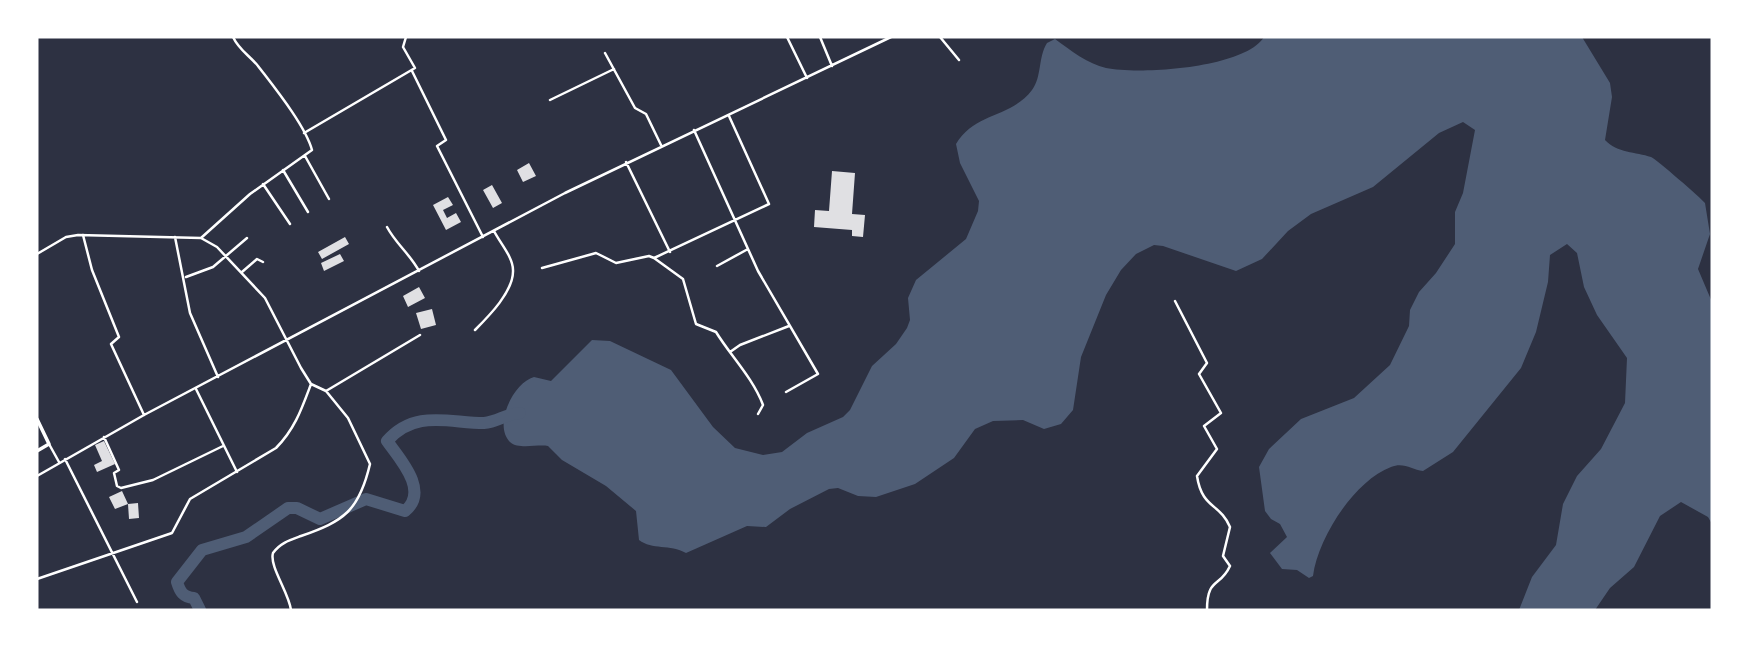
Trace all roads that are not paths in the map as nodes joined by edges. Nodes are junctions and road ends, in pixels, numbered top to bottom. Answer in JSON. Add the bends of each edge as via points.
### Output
{"nodes":[{"id":1,"x":233,"y":37,"type":"edge"},
{"id":2,"x":406,"y":37,"type":"edge"},
{"id":3,"x":787,"y":37,"type":"edge"},
{"id":4,"x":820,"y":37,"type":"edge"},
{"id":5,"x":891,"y":37,"type":"edge"},
{"id":6,"x":940,"y":37,"type":"edge"},
{"id":7,"x":605,"y":53,"type":"dead end"},
{"id":8,"x":959,"y":60,"type":"dead end"},
{"id":9,"x":832,"y":66,"type":"junction"},
{"id":10,"x":614,"y":69,"type":"junction"},
{"id":11,"x":412,"y":71,"type":"junction"},
{"id":12,"x":807,"y":78,"type":"junction"},
{"id":13,"x":550,"y":100,"type":"dead end"},
{"id":14,"x":729,"y":114,"type":"junction"},
{"id":15,"x":694,"y":130,"type":"junction"},
{"id":16,"x":304,"y":133,"type":"junction"},
{"id":17,"x":661,"y":145,"type":"junction"},
{"id":18,"x":305,"y":156,"type":"junction"},
{"id":19,"x":626,"y":162,"type":"junction"},
{"id":20,"x":283,"y":170,"type":"junction"},
{"id":21,"x":263,"y":184,"type":"junction"},
{"id":22,"x":329,"y":199,"type":"dead end"},
{"id":23,"x":308,"y":212,"type":"dead end"},
{"id":24,"x":735,"y":218,"type":"junction"},
{"id":25,"x":290,"y":224,"type":"dead end"},
{"id":26,"x":387,"y":227,"type":"dead end"},
{"id":27,"x":494,"y":231,"type":"junction"},
{"id":28,"x":83,"y":235,"type":"junction"},
{"id":29,"x":175,"y":237,"type":"junction"},
{"id":30,"x":201,"y":237,"type":"junction"},
{"id":31,"x":483,"y":237,"type":"junction"},
{"id":32,"x":247,"y":238,"type":"dead end"},
{"id":33,"x":748,"y":249,"type":"junction"},
{"id":34,"x":670,"y":252,"type":"junction"},
{"id":35,"x":37,"y":254,"type":"edge"},
{"id":36,"x":226,"y":257,"type":"junction"},
{"id":37,"x":654,"y":258,"type":"junction"},
{"id":38,"x":262,"y":262,"type":"dead end"},
{"id":39,"x":717,"y":266,"type":"dead end"},
{"id":40,"x":542,"y":268,"type":"dead end"},
{"id":41,"x":419,"y":271,"type":"junction"},
{"id":42,"x":242,"y":272,"type":"junction"},
{"id":43,"x":185,"y":278,"type":"junction"},
{"id":44,"x":1175,"y":301,"type":"dead end"},
{"id":45,"x":789,"y":326,"type":"junction"},
{"id":46,"x":475,"y":330,"type":"dead end"},
{"id":47,"x":420,"y":335,"type":"dead end"},
{"id":48,"x":287,"y":342,"type":"junction"},
{"id":49,"x":730,"y":352,"type":"junction"},
{"id":50,"x":218,"y":377,"type":"junction"},
{"id":51,"x":312,"y":384,"type":"junction"},
{"id":52,"x":196,"y":389,"type":"junction"},
{"id":53,"x":326,"y":391,"type":"junction"},
{"id":54,"x":786,"y":392,"type":"dead end"},
{"id":55,"x":758,"y":414,"type":"dead end"},
{"id":56,"x":144,"y":415,"type":"junction"},
{"id":57,"x":37,"y":419,"type":"edge"},
{"id":58,"x":104,"y":438,"type":"junction"},
{"id":59,"x":50,"y":444,"type":"junction"},
{"id":60,"x":223,"y":446,"type":"junction"},
{"id":61,"x":37,"y":451,"type":"edge"},
{"id":62,"x":65,"y":459,"type":"junction"},
{"id":63,"x":59,"y":462,"type":"junction"},
{"id":64,"x":237,"y":472,"type":"junction"},
{"id":65,"x":37,"y":476,"type":"edge"},
{"id":66,"x":113,"y":555,"type":"junction"},
{"id":67,"x":37,"y":579,"type":"edge"},
{"id":68,"x":137,"y":602,"type":"dead end"},
{"id":69,"x":291,"y":610,"type":"edge"},
{"id":70,"x":1208,"y":610,"type":"edge"}],
"edges":[{"from":1,"to":16,"type":"street"},
{"from":2,"to":11,"type":"street","via":[[403,47],[415,65]]},
{"from":3,"to":12,"type":"street"},
{"from":4,"to":9,"type":"street"},
{"from":5,"to":9,"type":"street"},
{"from":6,"to":8,"type":"street"},
{"from":7,"to":10,"type":"street"},
{"from":9,"to":12,"type":"street"},
{"from":10,"to":13,"type":"street"},
{"from":10,"to":17,"type":"street","via":[[635,108],[646,114]]},
{"from":11,"to":16,"type":"street"},
{"from":11,"to":31,"type":"street","via":[[446,140],[437,146]]},
{"from":12,"to":14,"type":"street"},
{"from":14,"to":15,"type":"street"},
{"from":14,"to":24,"type":"street","via":[[770,203]]},
{"from":15,"to":17,"type":"street"},
{"from":15,"to":24,"type":"street"},
{"from":16,"to":18,"type":"street","via":[[312,148]]},
{"from":17,"to":19,"type":"street"},
{"from":18,"to":20,"type":"street"},
{"from":18,"to":22,"type":"street"},
{"from":19,"to":27,"type":"street"},
{"from":19,"to":34,"type":"street"},
{"from":20,"to":21,"type":"street"},
{"from":20,"to":23,"type":"street"},
{"from":21,"to":25,"type":"street"},
{"from":21,"to":30,"type":"street"},
{"from":24,"to":33,"type":"street"},
{"from":24,"to":34,"type":"street"},
{"from":26,"to":41,"type":"street"},
{"from":27,"to":31,"type":"street"},
{"from":27,"to":46,"type":"street","via":[[513,272],[498,303]]},
{"from":28,"to":29,"type":"street"},
{"from":28,"to":35,"type":"street","via":[[66,237]]},
{"from":28,"to":56,"type":"street","via":[[119,337],[111,344]]},
{"from":29,"to":30,"type":"street"},
{"from":29,"to":43,"type":"street"},
{"from":30,"to":36,"type":"street"},
{"from":31,"to":41,"type":"street"},
{"from":32,"to":36,"type":"street"},
{"from":33,"to":39,"type":"street"},
{"from":33,"to":45,"type":"street"},
{"from":34,"to":37,"type":"street"},
{"from":36,"to":42,"type":"street"},
{"from":36,"to":43,"type":"street"},
{"from":37,"to":40,"type":"street","via":[[616,263],[596,253]]},
{"from":37,"to":49,"type":"street","via":[[683,279],[696,324],[716,332]]},
{"from":38,"to":42,"type":"street","via":[[257,259]]},
{"from":41,"to":48,"type":"street"},
{"from":42,"to":48,"type":"street","via":[[265,298]]},
{"from":43,"to":50,"type":"street","via":[[193,324]]},
{"from":44,"to":70,"type":"street","via":[[1207,363],[1199,374],[1221,413],[1204,426],[1217,449],[1197,476],[1203,498],[1221,512],[1230,527],[1223,556],[1230,566],[1210,587]]},
{"from":45,"to":49,"type":"street"},
{"from":45,"to":54,"type":"street","via":[[818,376]]},
{"from":47,"to":53,"type":"street"},
{"from":48,"to":50,"type":"street"},
{"from":48,"to":51,"type":"street"},
{"from":49,"to":55,"type":"street","via":[[763,403]]},
{"from":50,"to":52,"type":"street"},
{"from":51,"to":53,"type":"street"},
{"from":51,"to":64,"type":"street","via":[[287,437]]},
{"from":52,"to":56,"type":"street"},
{"from":52,"to":60,"type":"street"},
{"from":53,"to":69,"type":"street","via":[[348,418],[370,464],[351,511],[328,526],[286,542],[273,553]]},
{"from":56,"to":58,"type":"street"},
{"from":57,"to":59,"type":"main road"},
{"from":58,"to":60,"type":"street","via":[[119,470],[114,473],[121,488],[153,480]]},
{"from":58,"to":62,"type":"street"},
{"from":59,"to":61,"type":"main road"},
{"from":59,"to":63,"type":"street"},
{"from":60,"to":64,"type":"street"},
{"from":62,"to":63,"type":"street"},
{"from":62,"to":66,"type":"street"},
{"from":63,"to":65,"type":"street"},
{"from":64,"to":66,"type":"street","via":[[190,499],[172,533]]},
{"from":66,"to":67,"type":"street"},
{"from":66,"to":68,"type":"street"}]}
